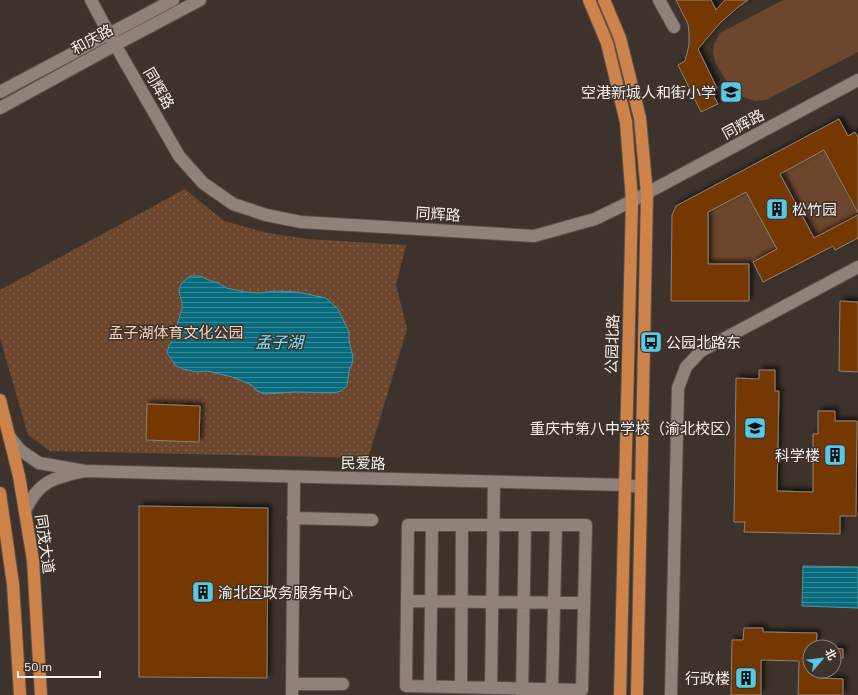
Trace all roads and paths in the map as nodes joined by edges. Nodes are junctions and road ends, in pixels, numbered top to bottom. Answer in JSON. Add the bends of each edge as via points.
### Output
{"nodes":[{"id":1,"x":91,"y":0,"type":"edge"},
{"id":2,"x":173,"y":0,"type":"edge"},
{"id":3,"x":200,"y":0,"type":"edge"},
{"id":4,"x":589,"y":0,"type":"edge"},
{"id":5,"x":604,"y":0,"type":"edge"},
{"id":6,"x":659,"y":0,"type":"edge"},
{"id":7,"x":674,"y":27,"type":"dead end"},
{"id":8,"x":109,"y":34,"type":"junction"},
{"id":9,"x":115,"y":45,"type":"junction"},
{"id":10,"x":858,"y":80,"type":"edge"},
{"id":11,"x":0,"y":92,"type":"edge"},
{"id":12,"x":0,"y":108,"type":"edge"},
{"id":13,"x":646,"y":194,"type":"junction"},
{"id":14,"x":632,"y":201,"type":"junction"},
{"id":15,"x":858,"y":267,"type":"edge"},
{"id":16,"x":0,"y":400,"type":"edge"},
{"id":17,"x":9,"y":436,"type":"junction"},
{"id":18,"x":85,"y":471,"type":"junction"},
{"id":19,"x":294,"y":477,"type":"junction"},
{"id":20,"x":494,"y":482,"type":"junction"},
{"id":21,"x":624,"y":485,"type":"junction"},
{"id":22,"x":640,"y":487,"type":"junction"},
{"id":23,"x":0,"y":493,"type":"edge"},
{"id":24,"x":25,"y":511,"type":"junction"},
{"id":25,"x":293,"y":518,"type":"junction"},
{"id":26,"x":372,"y":520,"type":"dead end"},
{"id":27,"x":432,"y":525,"type":"junction"},
{"id":28,"x":462,"y":525,"type":"junction"},
{"id":29,"x":494,"y":525,"type":"junction"},
{"id":30,"x":525,"y":525,"type":"junction"},
{"id":31,"x":556,"y":525,"type":"junction"},
{"id":32,"x":407,"y":601,"type":"junction"},
{"id":33,"x":431,"y":602,"type":"junction"},
{"id":34,"x":462,"y":602,"type":"junction"},
{"id":35,"x":492,"y":602,"type":"junction"},
{"id":36,"x":524,"y":603,"type":"junction"},
{"id":37,"x":554,"y":603,"type":"junction"},
{"id":38,"x":584,"y":603,"type":"junction"},
{"id":39,"x":343,"y":684,"type":"dead end"},
{"id":40,"x":430,"y":686,"type":"junction"},
{"id":41,"x":461,"y":687,"type":"junction"},
{"id":42,"x":491,"y":687,"type":"junction"},
{"id":43,"x":552,"y":689,"type":"junction"},
{"id":44,"x":292,"y":690,"type":"edge"},
{"id":45,"x":522,"y":692,"type":"edge"},
{"id":46,"x":20,"y":695,"type":"edge"},
{"id":47,"x":42,"y":695,"type":"edge"},
{"id":48,"x":620,"y":695,"type":"edge"},
{"id":49,"x":637,"y":695,"type":"edge"},
{"id":50,"x":671,"y":695,"type":"edge"}],
"edges":[{"from":1,"to":8,"type":"street","name":"同辉路"},
{"from":2,"to":8,"type":"street","name":"和庆路"},
{"from":3,"to":9,"type":"street","name":"和庆路"},
{"from":4,"to":14,"type":"main road","name":"公园北路","via":[[606,43],[626,122]]},
{"from":5,"to":13,"type":"main road","name":"公园北路","via":[[620,38],[640,118]]},
{"from":6,"to":7,"type":"street"},
{"from":8,"to":9,"type":"street","name":"同辉路"},
{"from":8,"to":11,"type":"street","name":"和庆路"},
{"from":9,"to":12,"type":"street","name":"和庆路"},
{"from":9,"to":14,"type":"street","name":"同辉路","via":[[179,156],[203,183],[233,204],[266,215],[301,222],[534,236],[595,219]]},
{"from":10,"to":13,"type":"street","name":"同辉路"},
{"from":13,"to":14,"type":"street","name":"同辉路"},
{"from":13,"to":22,"type":"main road","name":"公园北路"},
{"from":14,"to":21,"type":"main road","name":"公园北路"},
{"from":15,"to":50,"type":"street","via":[[701,351],[686,367],[678,388]]},
{"from":16,"to":17,"type":"main road","name":"同茂大道"},
{"from":17,"to":18,"type":"street","via":[[20,450],[39,463]]},
{"from":17,"to":24,"type":"main road","name":"同茂大道"},
{"from":18,"to":19,"type":"street","name":"民爱路"},
{"from":18,"to":24,"type":"street","via":[[62,476],[40,487],[31,497]]},
{"from":19,"to":20,"type":"street","name":"民爱路"},
{"from":19,"to":25,"type":"street"},
{"from":20,"to":21,"type":"street","name":"民爱路"},
{"from":20,"to":29,"type":"street"},
{"from":21,"to":22,"type":"street","name":"民爱路"},
{"from":21,"to":48,"type":"main road","name":"公园北路"},
{"from":22,"to":49,"type":"main road","name":"公园北路"},
{"from":23,"to":46,"type":"main road","via":[[13,584]]},
{"from":24,"to":47,"type":"main road","name":"同茂大道","via":[[33,560]]},
{"from":25,"to":26,"type":"street"},
{"from":25,"to":44,"type":"street"},
{"from":27,"to":28,"type":"street"},
{"from":27,"to":32,"type":"street","via":[[408,526]]},
{"from":27,"to":33,"type":"street"},
{"from":28,"to":29,"type":"street"},
{"from":28,"to":34,"type":"street"},
{"from":29,"to":30,"type":"street"},
{"from":29,"to":35,"type":"street"},
{"from":30,"to":31,"type":"street"},
{"from":30,"to":36,"type":"street"},
{"from":31,"to":37,"type":"street"},
{"from":31,"to":38,"type":"street","via":[[586,525]]},
{"from":32,"to":33,"type":"street"},
{"from":32,"to":40,"type":"street","via":[[406,686]]},
{"from":33,"to":34,"type":"street"},
{"from":33,"to":40,"type":"street"},
{"from":34,"to":35,"type":"street"},
{"from":34,"to":41,"type":"street"},
{"from":35,"to":36,"type":"street"},
{"from":35,"to":42,"type":"street"},
{"from":36,"to":37,"type":"street"},
{"from":36,"to":45,"type":"street"},
{"from":37,"to":38,"type":"street"},
{"from":37,"to":43,"type":"street"},
{"from":38,"to":43,"type":"street","via":[[582,690]]},
{"from":39,"to":44,"type":"street"},
{"from":40,"to":41,"type":"street"},
{"from":41,"to":42,"type":"street"},
{"from":42,"to":45,"type":"street"},
{"from":43,"to":45,"type":"street"}]}
